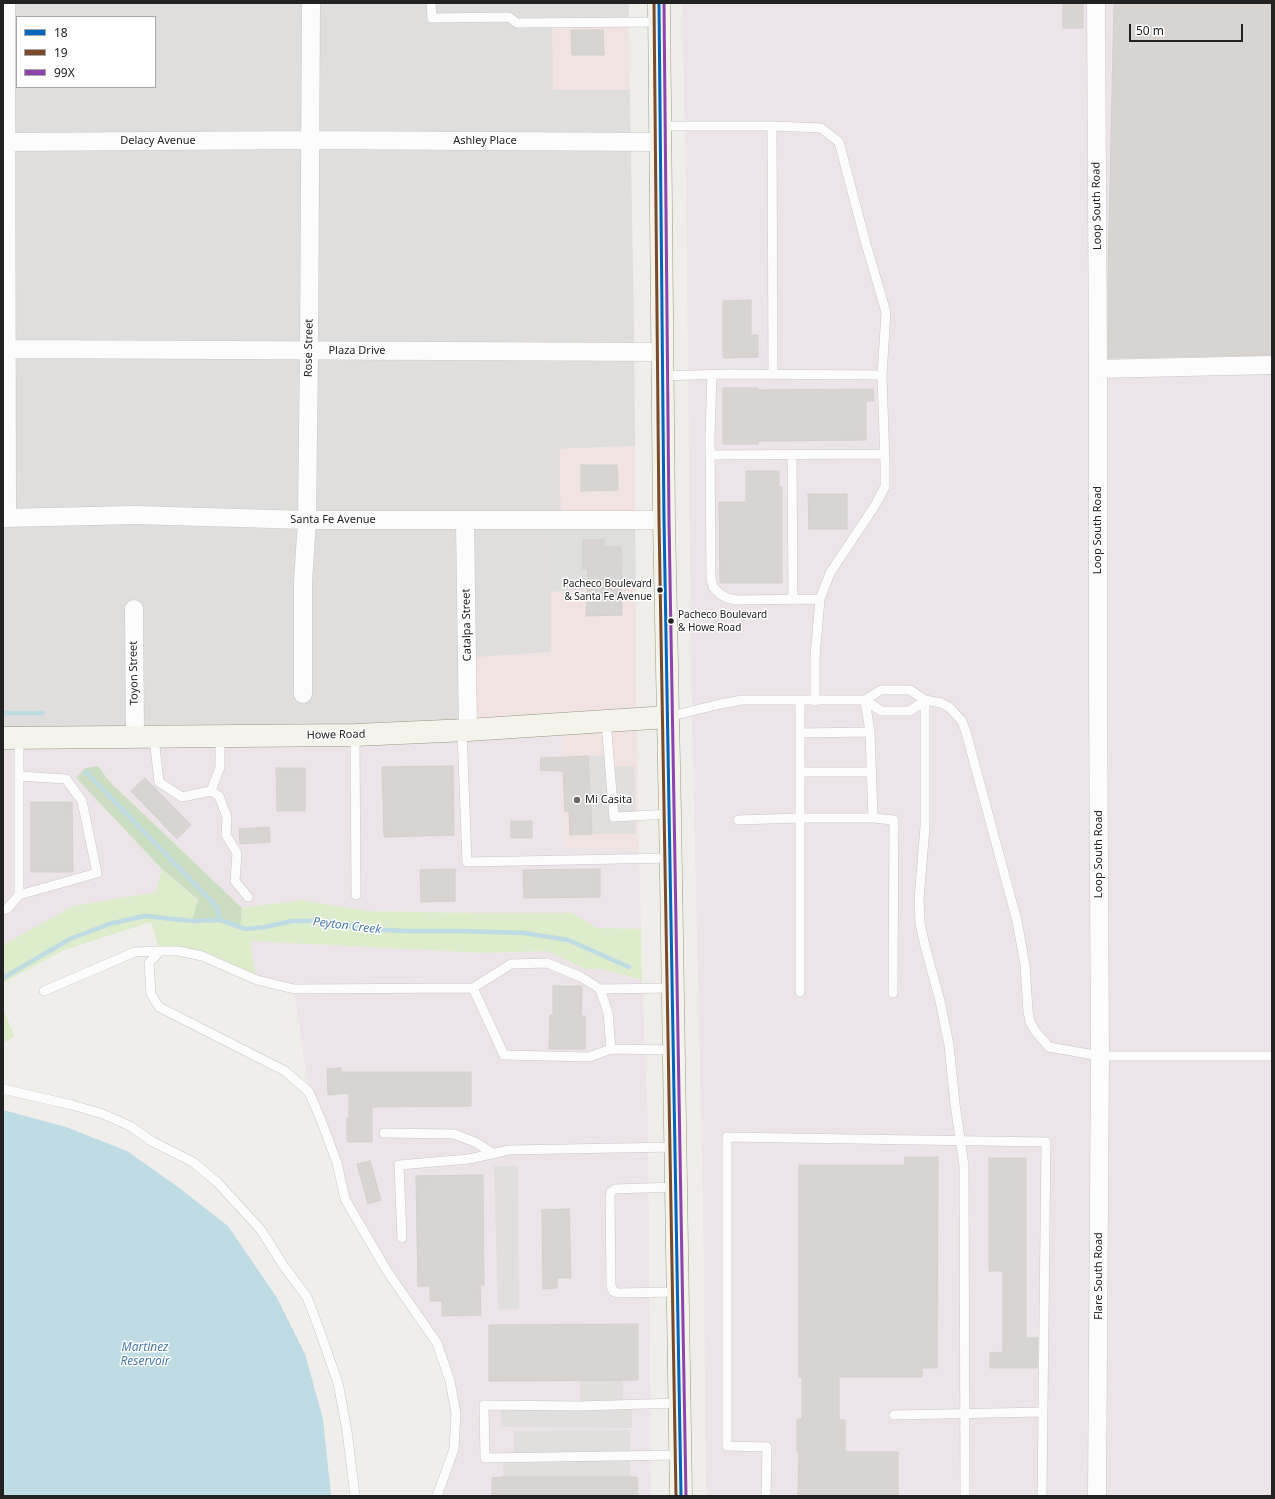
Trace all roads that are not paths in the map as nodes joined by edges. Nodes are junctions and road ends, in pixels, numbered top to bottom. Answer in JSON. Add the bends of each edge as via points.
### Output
{"nodes":[{"id":1,"x":6,"y":3,"type":"edge"},
{"id":2,"x":311,"y":3,"type":"edge"},
{"id":3,"x":431,"y":3,"type":"edge"},
{"id":4,"x":1096,"y":3,"type":"edge"},
{"id":5,"x":660,"y":12,"type":"edge"},
{"id":6,"x":772,"y":126,"type":"junction"},
{"id":7,"x":661,"y":134,"type":"junction"},
{"id":8,"x":5,"y":136,"type":"edge"},
{"id":9,"x":310,"y":140,"type":"junction"},
{"id":10,"x":5,"y":349,"type":"edge"},
{"id":11,"x":309,"y":350,"type":"junction"},
{"id":12,"x":663,"y":352,"type":"junction"},
{"id":13,"x":1272,"y":365,"type":"edge"},
{"id":14,"x":1098,"y":369,"type":"junction"},
{"id":15,"x":773,"y":374,"type":"junction"},
{"id":16,"x":712,"y":375,"type":"junction"},
{"id":17,"x":882,"y":375,"type":"junction"},
{"id":18,"x":663,"y":376,"type":"junction"},
{"id":19,"x":884,"y":454,"type":"junction"},
{"id":20,"x":710,"y":455,"type":"junction"},
{"id":21,"x":792,"y":455,"type":"junction"},
{"id":22,"x":5,"y":518,"type":"edge"},
{"id":23,"x":307,"y":520,"type":"junction"},
{"id":24,"x":465,"y":520,"type":"junction"},
{"id":25,"x":664,"y":520,"type":"junction"},
{"id":26,"x":820,"y":599,"type":"junction"},
{"id":27,"x":793,"y":600,"type":"junction"},
{"id":28,"x":134,"y":609,"type":"dead end"},
{"id":29,"x":303,"y":694,"type":"dead end"},
{"id":30,"x":865,"y":700,"type":"junction"},
{"id":31,"x":925,"y":700,"type":"junction"},
{"id":32,"x":800,"y":701,"type":"junction"},
{"id":33,"x":815,"y":701,"type":"junction"},
{"id":34,"x":668,"y":717,"type":"junction"},
{"id":35,"x":606,"y":722,"type":"junction"},
{"id":36,"x":465,"y":731,"type":"junction"},
{"id":37,"x":870,"y":732,"type":"junction"},
{"id":38,"x":800,"y":733,"type":"junction"},
{"id":39,"x":355,"y":735,"type":"junction"},
{"id":40,"x":220,"y":736,"type":"junction"},
{"id":41,"x":145,"y":737,"type":"junction"},
{"id":42,"x":11,"y":738,"type":"edge"},
{"id":43,"x":800,"y":772,"type":"junction"},
{"id":44,"x":871,"y":772,"type":"junction"},
{"id":45,"x":19,"y":776,"type":"junction"},
{"id":46,"x":211,"y":791,"type":"junction"},
{"id":47,"x":670,"y":814,"type":"junction"},
{"id":48,"x":800,"y":818,"type":"junction"},
{"id":49,"x":873,"y":818,"type":"junction"},
{"id":50,"x":738,"y":820,"type":"dead end"},
{"id":51,"x":671,"y":858,"type":"junction"},
{"id":52,"x":356,"y":894,"type":"dead end"},
{"id":53,"x":19,"y":895,"type":"junction"},
{"id":54,"x":248,"y":897,"type":"dead end"},
{"id":55,"x":3,"y":910,"type":"edge"},
{"id":56,"x":160,"y":951,"type":"junction"},
{"id":57,"x":473,"y":988,"type":"junction"},
{"id":58,"x":672,"y":988,"type":"junction"},
{"id":59,"x":600,"y":989,"type":"junction"},
{"id":60,"x":44,"y":991,"type":"dead end"},
{"id":61,"x":800,"y":992,"type":"dead end"},
{"id":62,"x":893,"y":993,"type":"dead end"},
{"id":63,"x":611,"y":1049,"type":"junction"},
{"id":64,"x":673,"y":1050,"type":"junction"},
{"id":65,"x":1100,"y":1056,"type":"junction"},
{"id":66,"x":1272,"y":1056,"type":"edge"},
{"id":67,"x":3,"y":1089,"type":"edge"},
{"id":68,"x":384,"y":1133,"type":"dead end"},
{"id":69,"x":960,"y":1140,"type":"junction"},
{"id":70,"x":675,"y":1147,"type":"junction"},
{"id":71,"x":494,"y":1154,"type":"junction"},
{"id":72,"x":675,"y":1187,"type":"junction"},
{"id":73,"x":402,"y":1238,"type":"dead end"},
{"id":74,"x":678,"y":1292,"type":"junction"},
{"id":75,"x":679,"y":1403,"type":"junction"},
{"id":76,"x":1043,"y":1412,"type":"junction"},
{"id":77,"x":894,"y":1415,"type":"dead end"},
{"id":78,"x":965,"y":1415,"type":"junction"},
{"id":79,"x":680,"y":1454,"type":"junction"},
{"id":80,"x":355,"y":1496,"type":"edge"},
{"id":81,"x":437,"y":1496,"type":"edge"},
{"id":82,"x":680,"y":1496,"type":"edge"},
{"id":83,"x":766,"y":1496,"type":"edge"},
{"id":84,"x":965,"y":1496,"type":"edge"},
{"id":85,"x":1042,"y":1496,"type":"edge"},
{"id":86,"x":1098,"y":1496,"type":"edge"}],
"edges":[{"from":1,"to":8,"type":"street"},
{"from":2,"to":9,"type":"street","name":"Rose Street"},
{"from":3,"to":5,"type":"lane","via":[[432,18],[509,17],[517,23]]},
{"from":4,"to":14,"type":"street","name":"Loop South Road"},
{"from":5,"to":7,"type":"main road"},
{"from":6,"to":7,"type":"lane"},
{"from":6,"to":15,"type":"lane"},
{"from":6,"to":17,"type":"lane","via":[[821,128],[839,142],[886,312]]},
{"from":7,"to":9,"type":"street","name":"Ashley Place"},
{"from":7,"to":12,"type":"main road"},
{"from":8,"to":9,"type":"street","name":"Delacy Avenue"},
{"from":8,"to":10,"type":"street"},
{"from":9,"to":11,"type":"street","name":"Rose Street"},
{"from":10,"to":11,"type":"street","name":"Plaza Drive"},
{"from":10,"to":22,"type":"street"},
{"from":11,"to":12,"type":"street","name":"Plaza Drive"},
{"from":11,"to":23,"type":"street","name":"Rose Street"},
{"from":12,"to":18,"type":"main road"},
{"from":13,"to":14,"type":"street"},
{"from":14,"to":65,"type":"street","name":"Loop South Road"},
{"from":15,"to":16,"type":"lane"},
{"from":15,"to":17,"type":"lane"},
{"from":16,"to":18,"type":"lane"},
{"from":16,"to":20,"type":"lane"},
{"from":17,"to":19,"type":"lane"},
{"from":18,"to":25,"type":"main road"},
{"from":19,"to":21,"type":"lane"},
{"from":19,"to":26,"type":"lane","via":[[885,488],[830,573]]},
{"from":20,"to":21,"type":"lane"},
{"from":20,"to":27,"type":"lane","via":[[711,579],[714,587],[720,594],[736,600]]},
{"from":21,"to":27,"type":"lane"},
{"from":22,"to":23,"type":"street","name":"Santa Fe Avenue","via":[[136,515]]},
{"from":23,"to":24,"type":"street","name":"Santa Fe Avenue"},
{"from":23,"to":29,"type":"street","name":"Rose Street","via":[[303,582]]},
{"from":24,"to":25,"type":"street","name":"Santa Fe Avenue"},
{"from":24,"to":36,"type":"street","name":"Catalpa Street"},
{"from":25,"to":34,"type":"main road"},
{"from":26,"to":27,"type":"lane"},
{"from":26,"to":33,"type":"lane","via":[[815,656]]},
{"from":28,"to":41,"type":"street","name":"Toyon Street"},
{"from":30,"to":31,"type":"lane","via":[[881,690],[910,690]]},
{"from":30,"to":31,"type":"lane","via":[[880,710],[903,711],[910,711]]},
{"from":30,"to":33,"type":"lane"},
{"from":30,"to":37,"type":"lane"},
{"from":31,"to":65,"type":"lane","via":[[949,707],[962,721],[966,732],[1017,921],[1025,965],[1030,1022],[1049,1047]]},
{"from":31,"to":69,"type":"lane","via":[[925,827],[919,899],[920,923],[949,1045]]},
{"from":32,"to":33,"type":"lane"},
{"from":32,"to":34,"type":"lane","via":[[742,700]]},
{"from":32,"to":38,"type":"lane"},
{"from":34,"to":35,"type":"main road","name":"Howe Road"},
{"from":34,"to":47,"type":"main road"},
{"from":35,"to":36,"type":"main road","name":"Howe Road"},
{"from":35,"to":47,"type":"lane","via":[[614,817]]},
{"from":36,"to":39,"type":"main road","name":"Howe Road"},
{"from":36,"to":51,"type":"lane","via":[[467,862]]},
{"from":37,"to":38,"type":"lane"},
{"from":37,"to":44,"type":"lane"},
{"from":38,"to":43,"type":"lane"},
{"from":39,"to":40,"type":"main road","name":"Howe Road"},
{"from":39,"to":52,"type":"lane"},
{"from":40,"to":41,"type":"main road","name":"Howe Road"},
{"from":40,"to":46,"type":"lane","via":[[220,767]]},
{"from":41,"to":42,"type":"main road","name":"Howe Road"},
{"from":41,"to":46,"type":"lane","via":[[159,782],[182,797]]},
{"from":42,"to":45,"type":"lane"},
{"from":43,"to":44,"type":"lane"},
{"from":43,"to":48,"type":"lane"},
{"from":44,"to":49,"type":"lane"},
{"from":45,"to":53,"type":"lane"},
{"from":45,"to":53,"type":"lane","via":[[66,778],[82,801],[97,873]]},
{"from":46,"to":54,"type":"lane","via":[[219,796],[227,817],[226,835],[237,854],[235,881]]},
{"from":47,"to":51,"type":"main road"},
{"from":48,"to":49,"type":"lane"},
{"from":48,"to":50,"type":"lane"},
{"from":48,"to":61,"type":"lane"},
{"from":49,"to":62,"type":"lane","via":[[894,820]]},
{"from":51,"to":58,"type":"main road"},
{"from":53,"to":55,"type":"lane","via":[[7,909]]},
{"from":56,"to":57,"type":"lane","via":[[179,951],[202,956],[257,980],[294,989]]},
{"from":56,"to":60,"type":"lane","via":[[135,952]]},
{"from":56,"to":81,"type":"lane","via":[[149,963],[151,994],[159,1007],[285,1071],[309,1092],[337,1163],[345,1199],[387,1271],[437,1343],[450,1381],[456,1414],[454,1449]]},
{"from":57,"to":59,"type":"lane","via":[[511,964],[547,963],[581,977]]},
{"from":57,"to":63,"type":"lane","via":[[504,1055],[588,1057]]},
{"from":58,"to":59,"type":"lane"},
{"from":58,"to":64,"type":"main road"},
{"from":59,"to":63,"type":"lane","via":[[608,1013]]},
{"from":63,"to":64,"type":"lane"},
{"from":64,"to":70,"type":"main road"},
{"from":65,"to":66,"type":"lane"},
{"from":65,"to":86,"type":"street","name":"Flare South Road"},
{"from":67,"to":80,"type":"lane","via":[[103,1114],[130,1126],[153,1142],[193,1162],[217,1182],[261,1230],[307,1297],[319,1328],[338,1383]]},
{"from":68,"to":71,"type":"lane","via":[[454,1134],[475,1142]]},
{"from":69,"to":76,"type":"lane","via":[[1046,1142]]},
{"from":69,"to":78,"type":"lane","via":[[964,1166]]},
{"from":69,"to":83,"type":"lane","via":[[727,1137],[727,1446],[767,1447]]},
{"from":70,"to":71,"type":"lane","via":[[509,1150]]},
{"from":70,"to":72,"type":"main road"},
{"from":71,"to":73,"type":"lane","via":[[469,1159],[398,1165]]},
{"from":72,"to":74,"type":"main road"},
{"from":72,"to":74,"type":"lane","via":[[615,1189],[611,1192],[611,1286],[617,1293]]},
{"from":74,"to":75,"type":"main road"},
{"from":75,"to":79,"type":"main road"},
{"from":75,"to":79,"type":"lane","via":[[484,1406],[484,1420],[485,1458]]},
{"from":76,"to":78,"type":"lane"},
{"from":76,"to":85,"type":"lane"},
{"from":77,"to":78,"type":"lane"},
{"from":78,"to":84,"type":"lane"},
{"from":79,"to":82,"type":"main road"}]}
